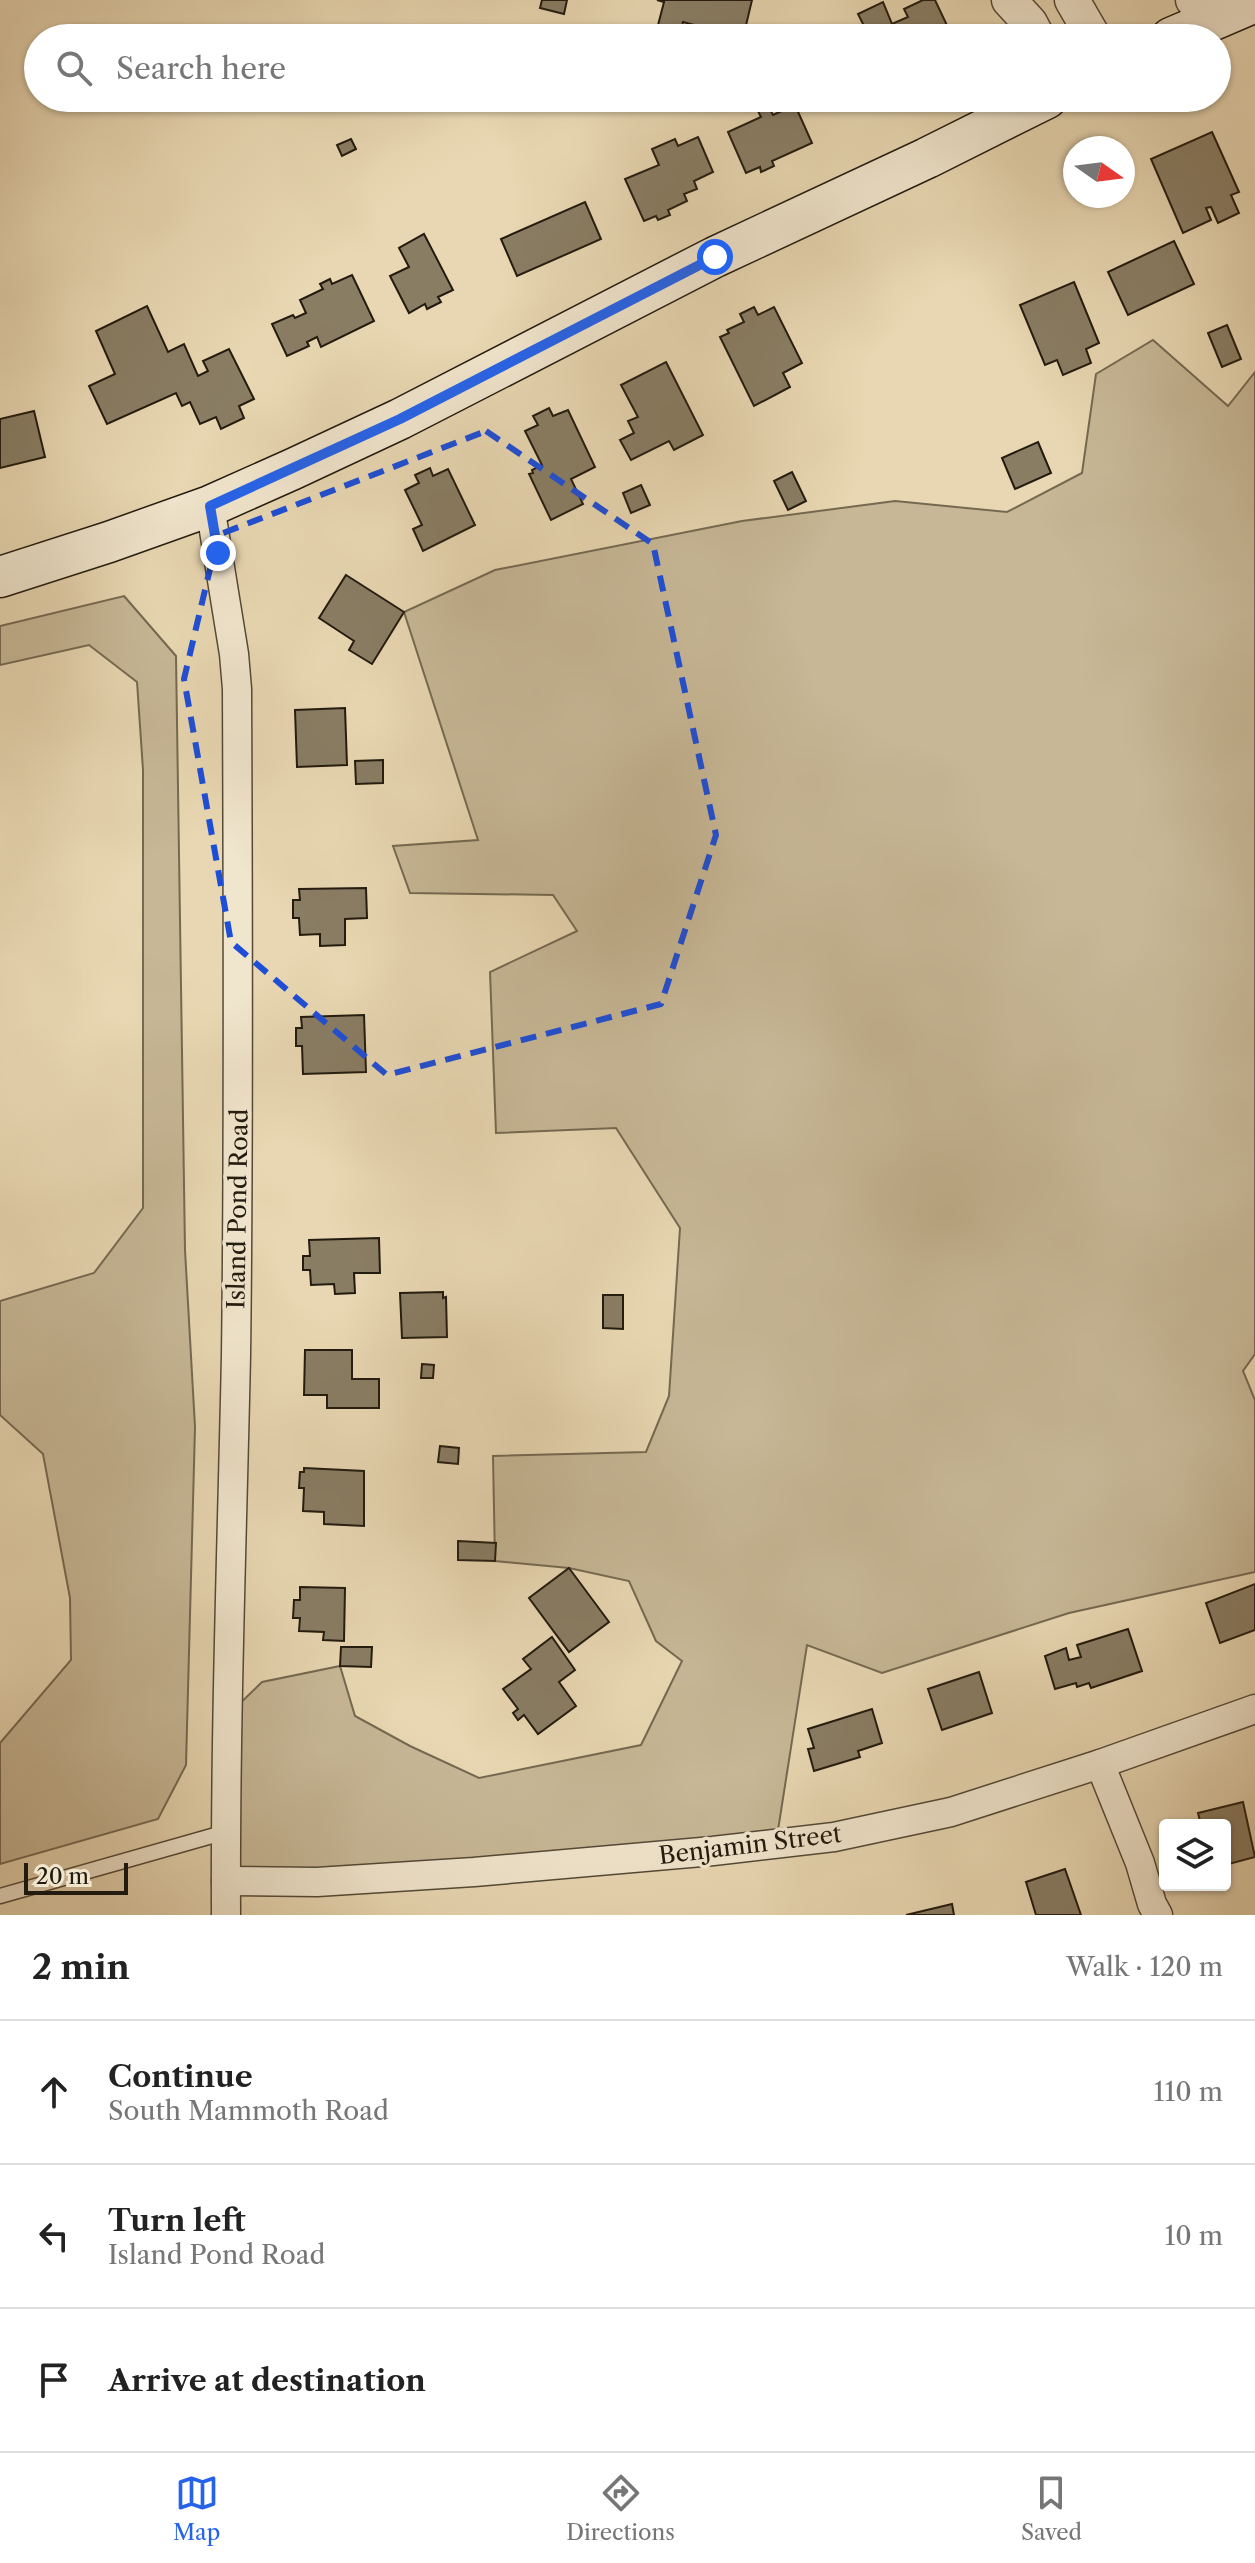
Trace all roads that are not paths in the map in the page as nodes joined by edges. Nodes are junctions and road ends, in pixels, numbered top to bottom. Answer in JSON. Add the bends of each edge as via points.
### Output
{"nodes":[{"id":1,"x":1009,"y":0,"type":"edge"},
{"id":2,"x":1072,"y":0,"type":"edge"},
{"id":3,"x":1193,"y":0,"type":"edge"},
{"id":4,"x":1205,"y":0,"type":"edge"},
{"id":5,"x":1255,"y":2,"type":"edge"},
{"id":6,"x":1031,"y":24,"type":"edge"},
{"id":7,"x":1086,"y":24,"type":"edge"},
{"id":8,"x":1204,"y":24,"type":"edge"},
{"id":9,"x":1019,"y":112,"type":"edge"},
{"id":10,"x":210,"y":506,"type":"junction"},
{"id":11,"x":0,"y":577,"type":"edge"},
{"id":12,"x":1255,"y":1709,"type":"edge"},
{"id":13,"x":1100,"y":1764,"type":"junction"},
{"id":14,"x":226,"y":1832,"type":"junction"},
{"id":15,"x":226,"y":1881,"type":"junction"},
{"id":16,"x":0,"y":1896,"type":"edge"},
{"id":17,"x":226,"y":1915,"type":"edge"},
{"id":18,"x":1158,"y":1915,"type":"edge"}],
"edges":[{"from":1,"to":6,"type":"street"},
{"from":2,"to":7,"type":"street"},
{"from":3,"to":4,"type":"street"},
{"from":5,"to":8,"type":"main road"},
{"from":9,"to":10,"type":"main road","via":[[715,257],[400,419]]},
{"from":10,"to":11,"type":"main road"},
{"from":10,"to":14,"type":"street","name":"Island Pond Road","via":[[237,689],[239,1057]]},
{"from":12,"to":13,"type":"street","name":"Benjamin Street"},
{"from":13,"to":15,"type":"street","name":"Benjamin Street","via":[[951,1812],[834,1837],[474,1872],[317,1882]]},
{"from":13,"to":18,"type":"street"},
{"from":14,"to":15,"type":"street","name":"Island Pond Road"},
{"from":14,"to":16,"type":"lane"},
{"from":15,"to":17,"type":"street","name":"Island Pond Road"}]}
